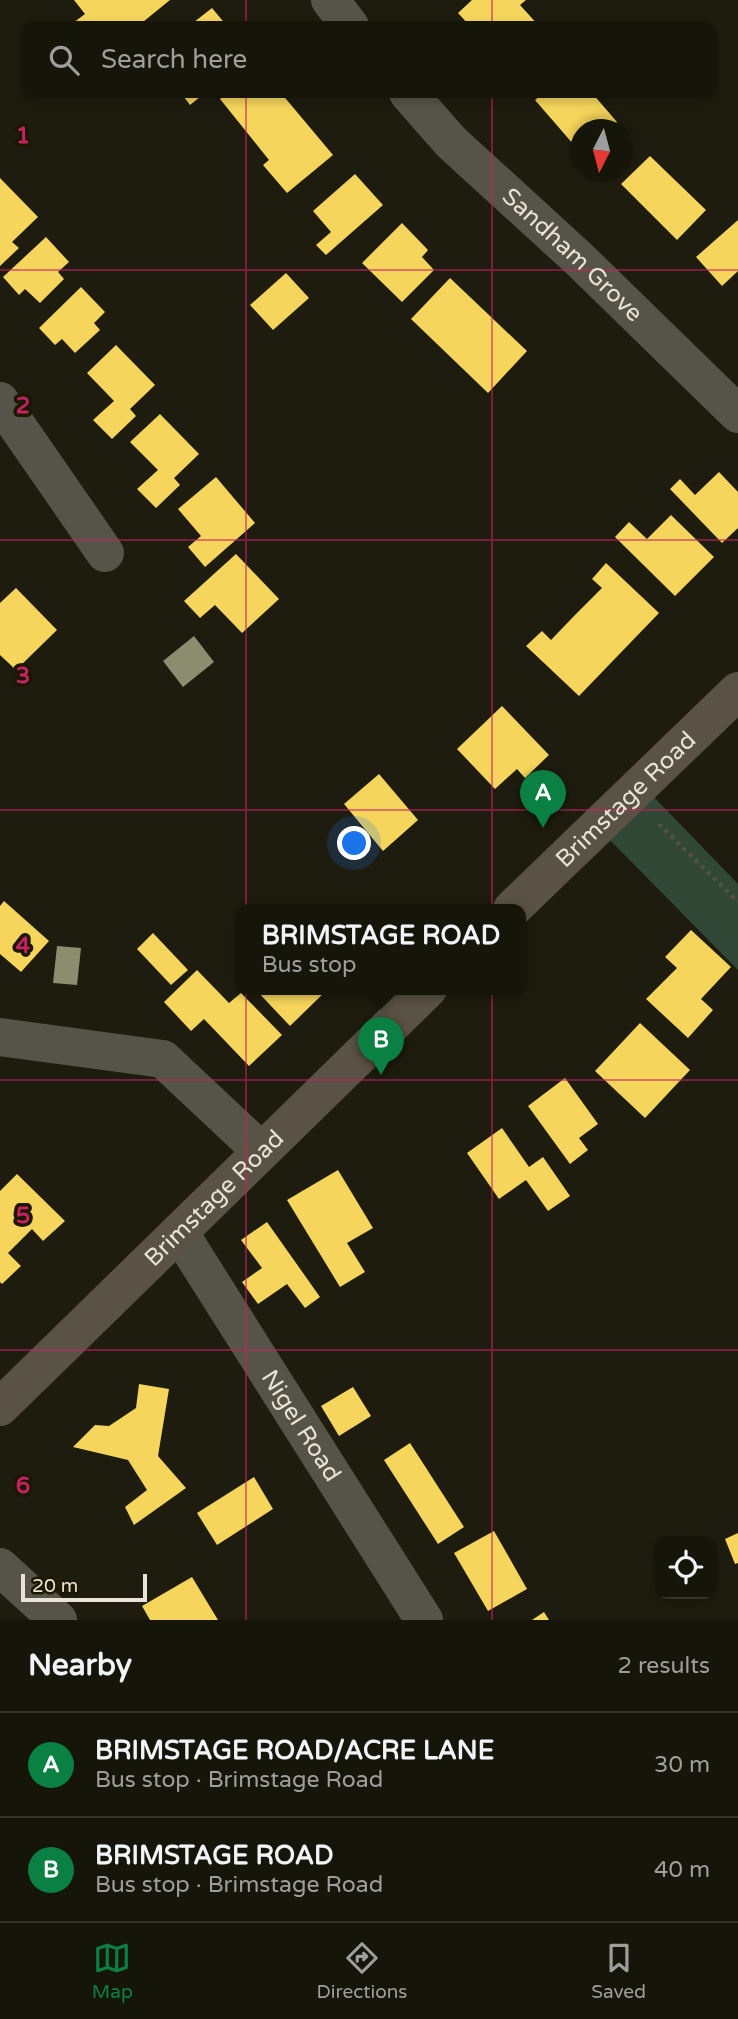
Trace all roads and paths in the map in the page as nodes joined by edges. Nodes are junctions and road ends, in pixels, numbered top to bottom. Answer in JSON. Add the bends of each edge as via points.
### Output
{"nodes":[{"id":1,"x":412,"y":98,"type":"edge"},
{"id":2,"x":0,"y":401,"type":"edge"},
{"id":3,"x":738,"y":414,"type":"edge"},
{"id":4,"x":105,"y":553,"type":"dead end"},
{"id":5,"x":738,"y":691,"type":"edge"},
{"id":6,"x":630,"y":794,"type":"junction"},
{"id":7,"x":738,"y":902,"type":"edge"},
{"id":8,"x":517,"y":904,"type":"edge"},
{"id":9,"x":422,"y":995,"type":"edge"},
{"id":10,"x":0,"y":1037,"type":"edge"},
{"id":11,"x":261,"y":1151,"type":"junction"},
{"id":12,"x":178,"y":1232,"type":"junction"},
{"id":13,"x":0,"y":1407,"type":"edge"},
{"id":14,"x":0,"y":1567,"type":"edge"},
{"id":15,"x":58,"y":1620,"type":"edge"},
{"id":16,"x":424,"y":1620,"type":"edge"}],
"edges":[{"from":1,"to":3,"type":"street","name":"Sandham Grove","via":[[451,142]]},
{"from":2,"to":4,"type":"street"},
{"from":5,"to":6,"type":"main road","name":"Brimstage Road"},
{"from":6,"to":7,"type":"path"},
{"from":6,"to":8,"type":"main road","name":"Brimstage Road"},
{"from":9,"to":11,"type":"main road","name":"Brimstage Road"},
{"from":10,"to":11,"type":"street","via":[[163,1059]]},
{"from":11,"to":12,"type":"main road","name":"Brimstage Road"},
{"from":12,"to":13,"type":"main road","name":"Brimstage Road"},
{"from":12,"to":16,"type":"street","name":"Nigel Road"},
{"from":14,"to":15,"type":"street"}]}
